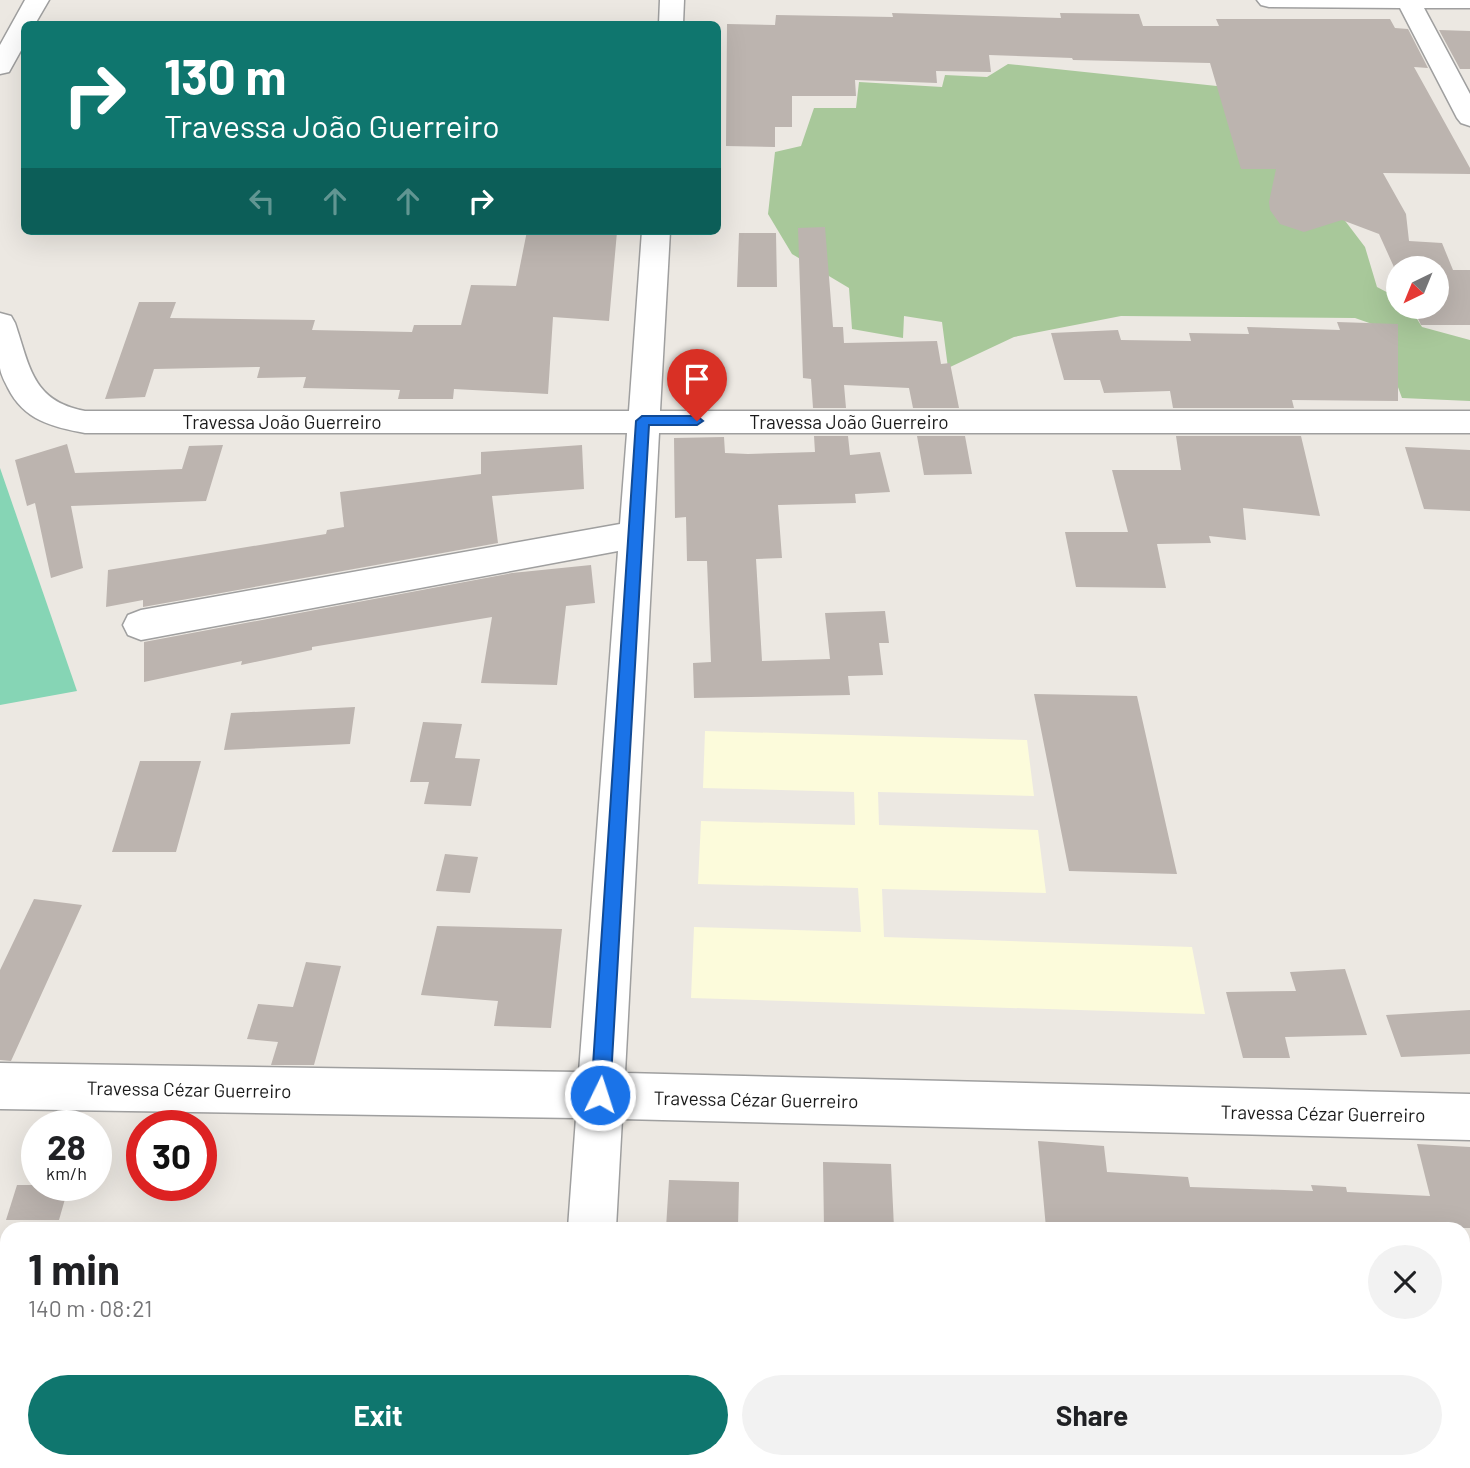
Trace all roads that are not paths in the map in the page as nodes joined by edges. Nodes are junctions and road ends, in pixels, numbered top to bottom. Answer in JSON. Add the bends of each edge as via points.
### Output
{"nodes":[{"id":1,"x":37,"y":0,"type":"edge"},
{"id":2,"x":672,"y":0,"type":"edge"},
{"id":3,"x":1269,"y":0,"type":"edge"},
{"id":4,"x":1408,"y":0,"type":"edge"},
{"id":5,"x":1470,"y":1,"type":"edge"},
{"id":6,"x":25,"y":21,"type":"edge"},
{"id":7,"x":671,"y":21,"type":"edge"},
{"id":8,"x":21,"y":29,"type":"edge"},
{"id":9,"x":0,"y":67,"type":"edge"},
{"id":10,"x":1470,"y":118,"type":"edge"},
{"id":11,"x":656,"y":235,"type":"edge"},
{"id":12,"x":0,"y":323,"type":"edge"},
{"id":13,"x":642,"y":421,"type":"junction"},
{"id":14,"x":1470,"y":422,"type":"edge"},
{"id":15,"x":637,"y":534,"type":"junction"},
{"id":16,"x":141,"y":625,"type":"dead end"},
{"id":17,"x":0,"y":1086,"type":"edge"},
{"id":18,"x":600,"y":1095,"type":"junction"},
{"id":19,"x":1470,"y":1117,"type":"edge"},
{"id":20,"x":592,"y":1222,"type":"edge"}],
"edges":[{"from":1,"to":6,"type":"street"},
{"from":2,"to":7,"type":"street"},
{"from":3,"to":4,"type":"street"},
{"from":4,"to":5,"type":"street"},
{"from":4,"to":10,"type":"street"},
{"from":8,"to":9,"type":"street"},
{"from":11,"to":13,"type":"street"},
{"from":12,"to":13,"type":"street","name":"Travessa João Guerreiro","via":[[26,395],[60,419]]},
{"from":13,"to":14,"type":"street","name":"Travessa João Guerreiro"},
{"from":13,"to":15,"type":"street"},
{"from":15,"to":16,"type":"street"},
{"from":15,"to":18,"type":"street"},
{"from":17,"to":18,"type":"street","name":"Travessa Cézar Guerreiro"},
{"from":18,"to":19,"type":"street","name":"Travessa Cézar Guerreiro"},
{"from":18,"to":20,"type":"street"}]}
